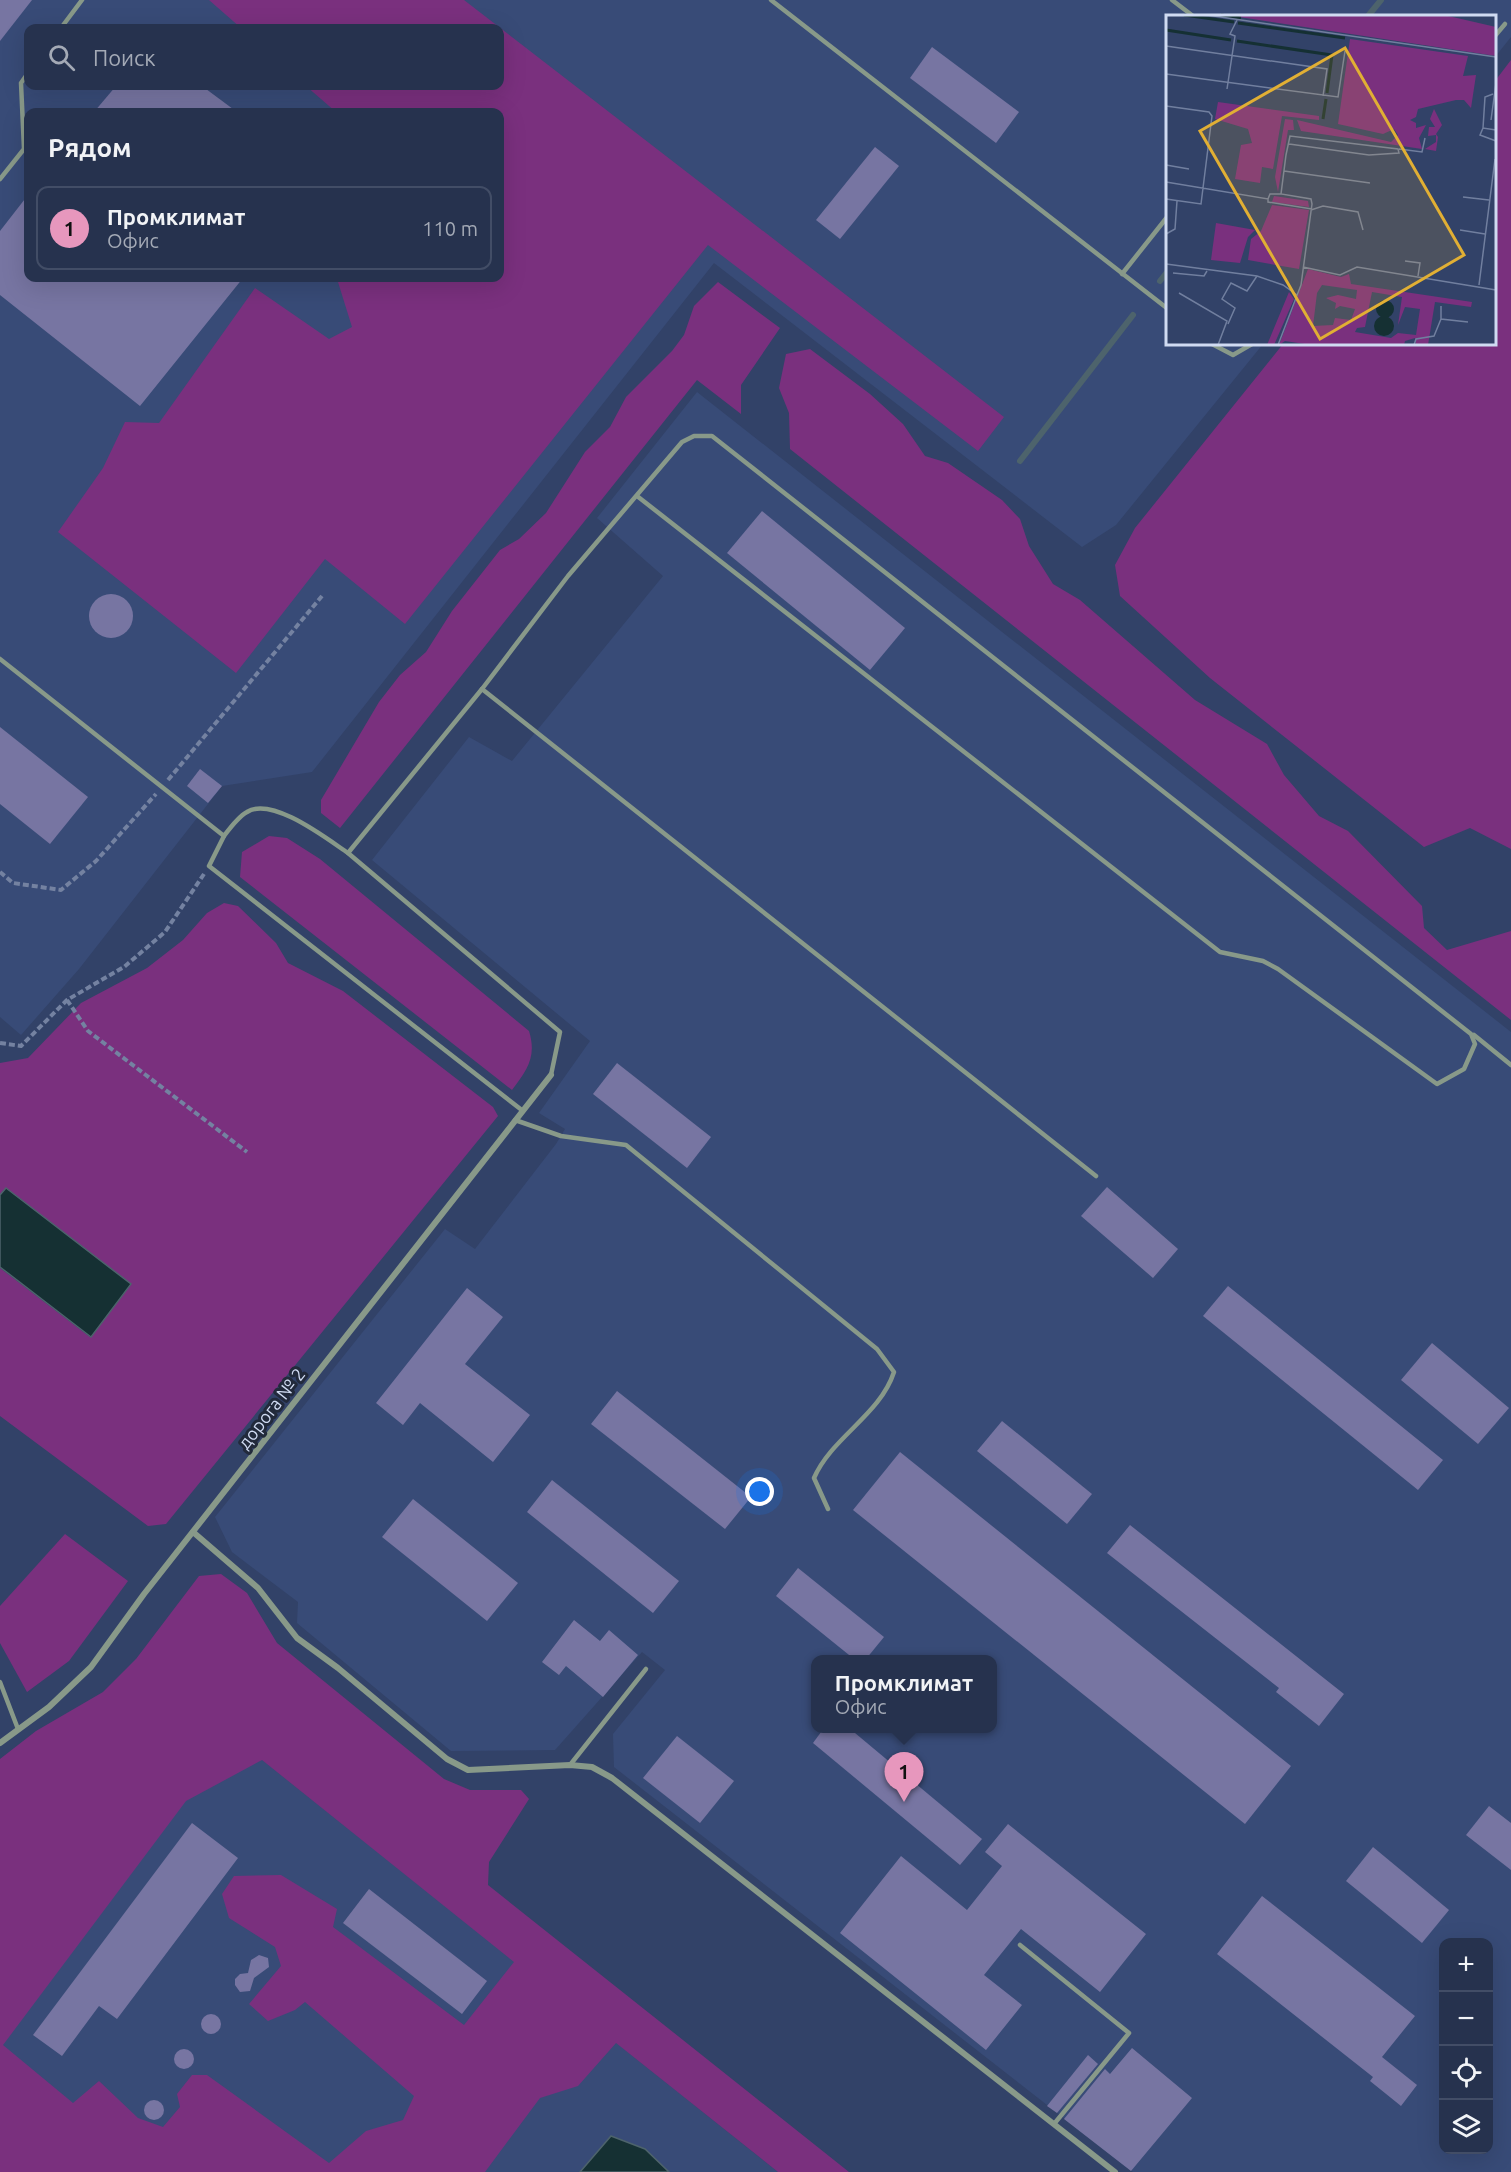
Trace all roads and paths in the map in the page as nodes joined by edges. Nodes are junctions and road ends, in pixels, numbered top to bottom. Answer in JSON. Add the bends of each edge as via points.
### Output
{"nodes":[{"id":1,"x":82,"y":0,"type":"edge"},
{"id":2,"x":771,"y":0,"type":"edge"},
{"id":3,"x":1172,"y":0,"type":"edge"},
{"id":4,"x":1192,"y":15,"type":"edge"},
{"id":5,"x":64,"y":24,"type":"edge"},
{"id":6,"x":1505,"y":24,"type":"dead end"},
{"id":7,"x":1496,"y":35,"type":"edge"},
{"id":8,"x":24,"y":79,"type":"edge"},
{"id":9,"x":24,"y":149,"type":"edge"},
{"id":10,"x":24,"y":149,"type":"edge"},
{"id":11,"x":0,"y":179,"type":"edge"},
{"id":12,"x":1166,"y":217,"type":"edge"},
{"id":13,"x":1122,"y":274,"type":"junction"},
{"id":14,"x":1166,"y":308,"type":"edge"},
{"id":15,"x":1214,"y":345,"type":"edge"},
{"id":16,"x":1250,"y":345,"type":"edge"},
{"id":17,"x":637,"y":496,"type":"junction"},
{"id":18,"x":322,"y":596,"type":"dead end"},
{"id":19,"x":0,"y":659,"type":"edge"},
{"id":20,"x":482,"y":689,"type":"junction"},
{"id":21,"x":162,"y":788,"type":"junction"},
{"id":22,"x":224,"y":836,"type":"junction"},
{"id":23,"x":348,"y":853,"type":"junction"},
{"id":24,"x":209,"y":866,"type":"junction"},
{"id":25,"x":0,"y":872,"type":"edge"},
{"id":26,"x":67,"y":1000,"type":"junction"},
{"id":27,"x":1472,"y":1034,"type":"junction"},
{"id":28,"x":0,"y":1043,"type":"edge"},
{"id":29,"x":1511,"y":1065,"type":"edge"},
{"id":30,"x":551,"y":1075,"type":"joint"},
{"id":31,"x":523,"y":1111,"type":"junction"},
{"id":32,"x":515,"y":1120,"type":"junction"},
{"id":33,"x":247,"y":1152,"type":"dead end"},
{"id":34,"x":1096,"y":1176,"type":"dead end"},
{"id":35,"x":828,"y":1509,"type":"dead end"},
{"id":36,"x":193,"y":1532,"type":"junction"},
{"id":37,"x":646,"y":1669,"type":"dead end"},
{"id":38,"x":0,"y":1682,"type":"edge"},
{"id":39,"x":18,"y":1729,"type":"junction"},
{"id":40,"x":0,"y":1743,"type":"edge"},
{"id":41,"x":570,"y":1765,"type":"junction"},
{"id":42,"x":1020,"y":1945,"type":"dead end"},
{"id":43,"x":1054,"y":2124,"type":"junction"},
{"id":44,"x":1115,"y":2172,"type":"edge"}],
"edges":[{"from":1,"to":5,"type":"lane"},
{"from":2,"to":13,"type":"lane"},
{"from":3,"to":4,"type":"lane"},
{"from":6,"to":7,"type":"lane"},
{"from":8,"to":9,"type":"lane"},
{"from":10,"to":11,"type":"lane"},
{"from":12,"to":13,"type":"lane"},
{"from":13,"to":14,"type":"lane"},
{"from":15,"to":16,"type":"lane","via":[[1233,355]]},
{"from":17,"to":20,"type":"lane","via":[[568,576]]},
{"from":17,"to":27,"type":"lane","via":[[1220,952],[1263,961],[1278,969],[1437,1084],[1464,1069],[1476,1044]]},
{"from":17,"to":27,"type":"lane","via":[[682,442],[694,436],[712,436]]},
{"from":18,"to":21,"type":"path"},
{"from":19,"to":21,"type":"lane"},
{"from":20,"to":23,"type":"lane"},
{"from":20,"to":34,"type":"lane"},
{"from":21,"to":22,"type":"lane"},
{"from":21,"to":25,"type":"path","via":[[96,861],[61,890],[14,883]]},
{"from":22,"to":23,"type":"lane","via":[[248,811],[266,809],[290,816]]},
{"from":22,"to":24,"type":"lane"},
{"from":23,"to":30,"type":"lane","via":[[560,1032]]},
{"from":24,"to":26,"type":"path","via":[[165,932],[124,967]]},
{"from":24,"to":31,"type":"lane"},
{"from":26,"to":28,"type":"path","via":[[21,1046]]},
{"from":26,"to":33,"type":"path","via":[[88,1031]]},
{"from":27,"to":29,"type":"lane"},
{"from":30,"to":31,"type":"street","name":"дорога № 2"},
{"from":31,"to":32,"type":"street","name":"дорога № 2"},
{"from":32,"to":35,"type":"lane","via":[[561,1136],[626,1145],[877,1349],[894,1372],[888,1390],[821,1460],[814,1478]]},
{"from":32,"to":36,"type":"street","name":"дорога № 2"},
{"from":36,"to":39,"type":"street","name":"дорога № 2","via":[[92,1666],[49,1707]]},
{"from":36,"to":41,"type":"street","via":[[258,1588],[297,1638],[447,1759],[468,1770]]},
{"from":37,"to":41,"type":"lane"},
{"from":38,"to":39,"type":"lane"},
{"from":39,"to":40,"type":"street","name":"дорога № 2"},
{"from":41,"to":43,"type":"street","via":[[592,1767],[612,1778]]},
{"from":42,"to":43,"type":"lane","via":[[1129,2033]]},
{"from":43,"to":44,"type":"street"}]}
